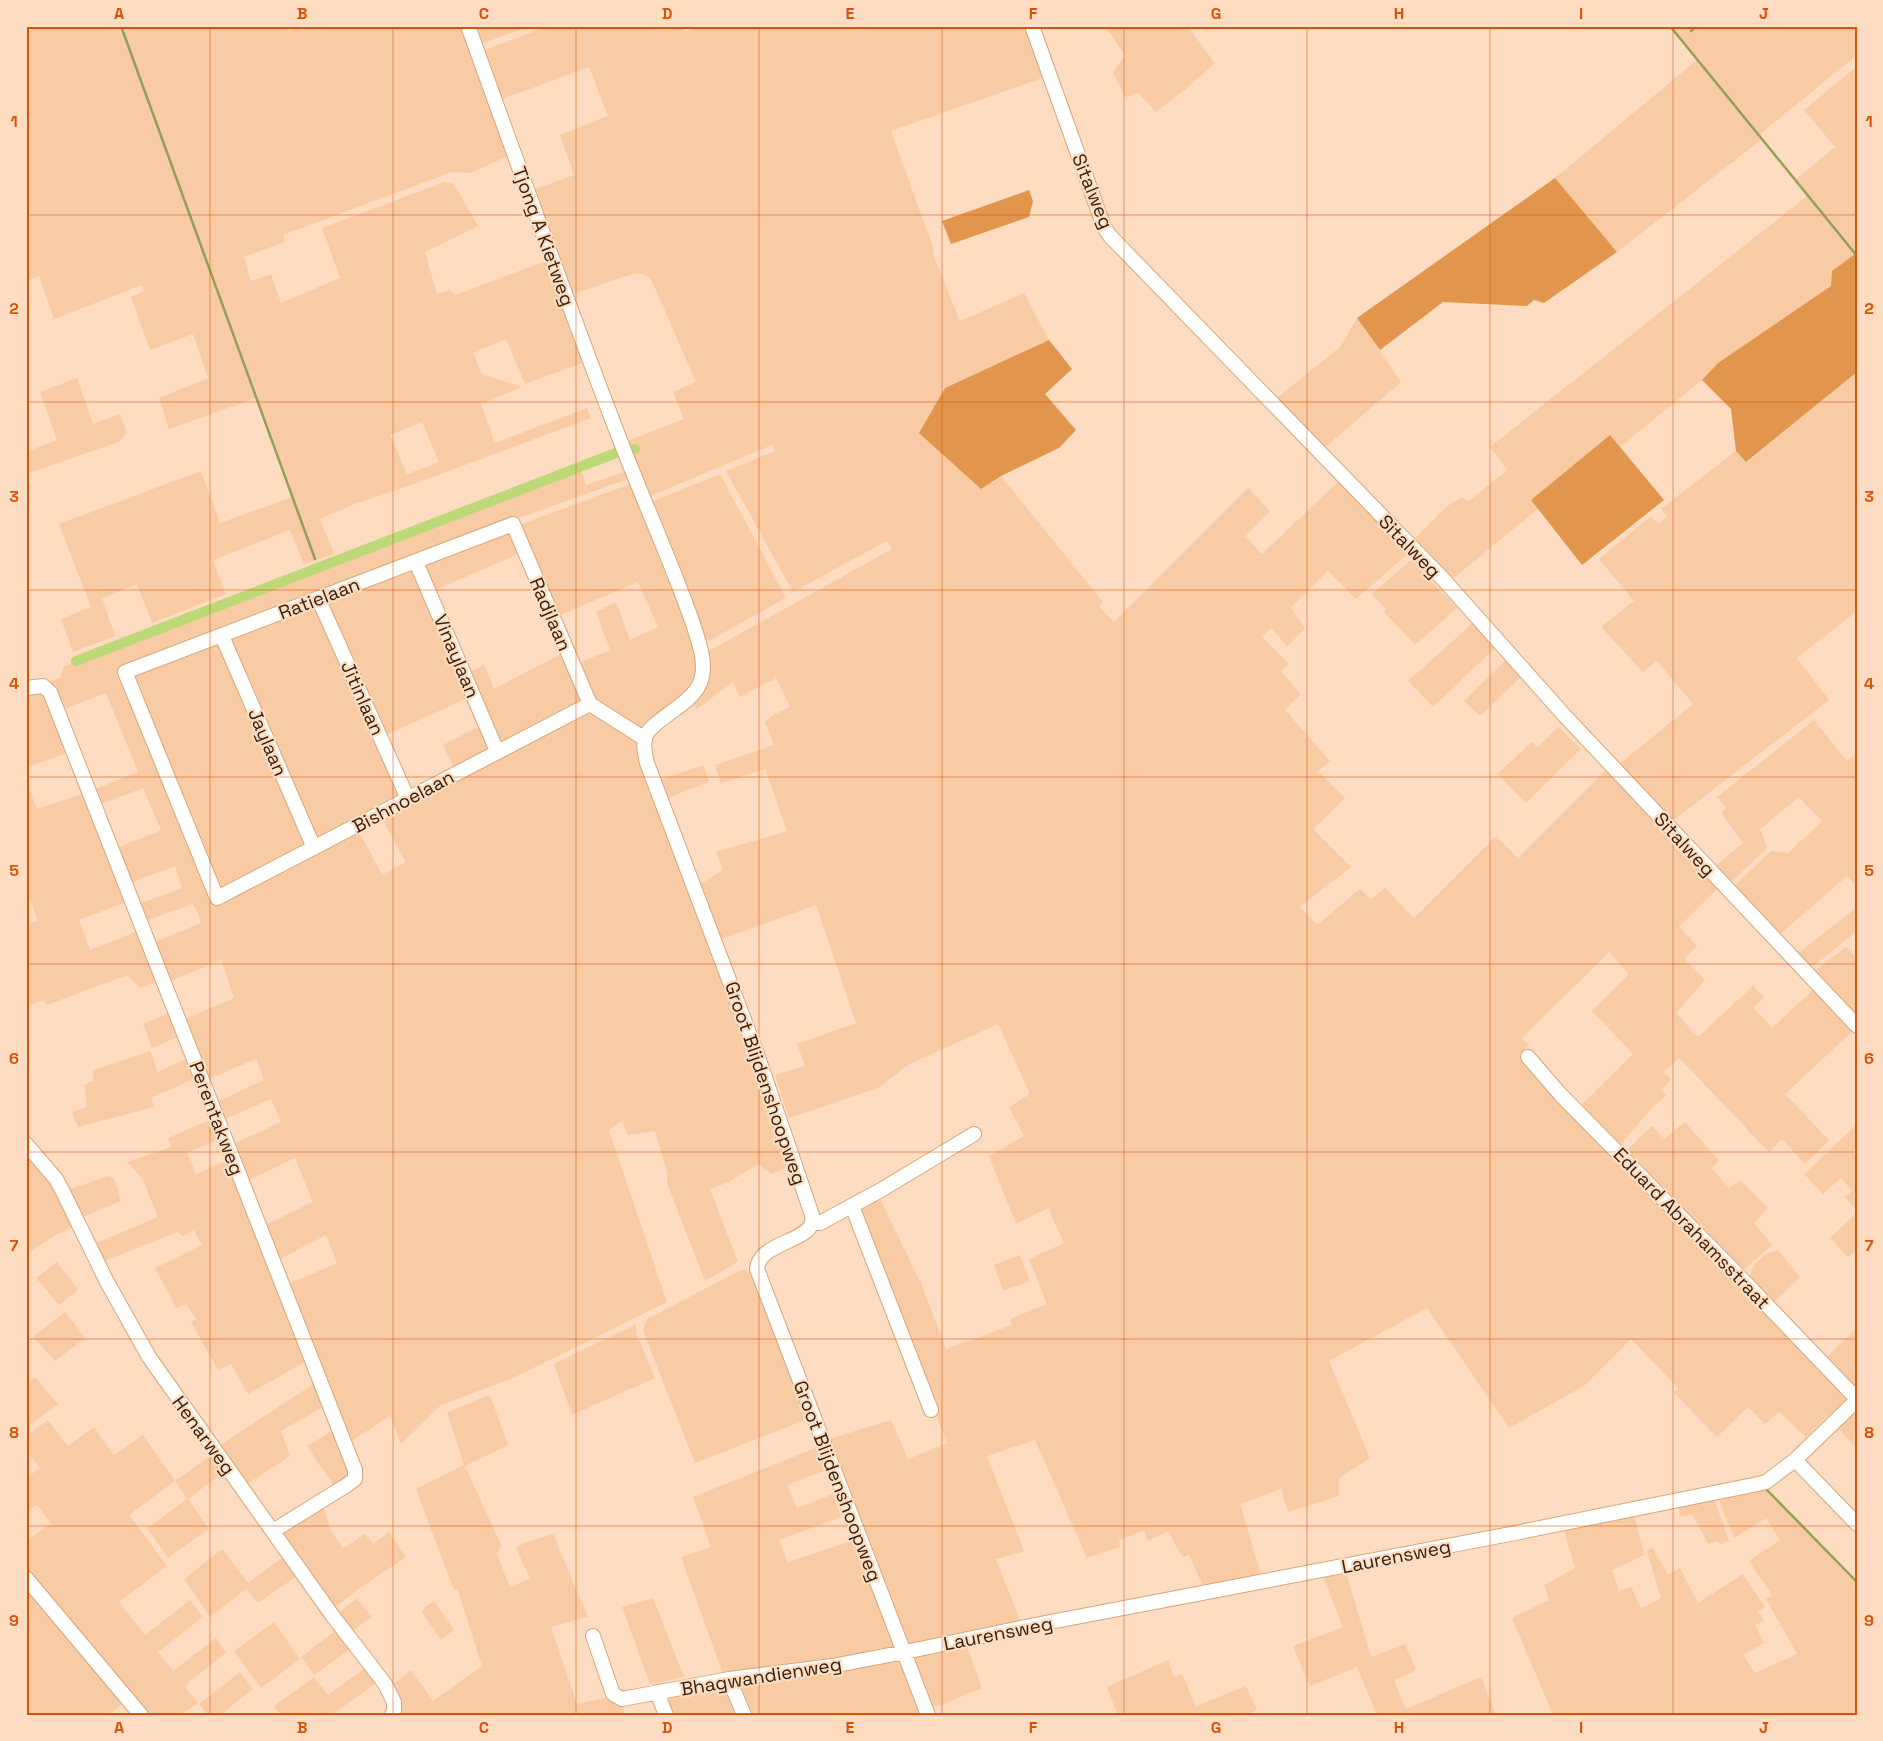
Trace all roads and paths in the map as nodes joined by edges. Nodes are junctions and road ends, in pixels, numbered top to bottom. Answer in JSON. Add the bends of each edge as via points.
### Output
{"nodes":[{"id":1,"x":468,"y":26,"type":"edge"},
{"id":2,"x":1032,"y":26,"type":"edge"},
{"id":3,"x":513,"y":524,"type":"joint"},
{"id":4,"x":416,"y":562,"type":"junction"},
{"id":5,"x":318,"y":598,"type":"junction"},
{"id":6,"x":222,"y":636,"type":"junction"},
{"id":7,"x":26,"y":688,"type":"edge"},
{"id":8,"x":590,"y":704,"type":"junction"},
{"id":9,"x":645,"y":738,"type":"junction"},
{"id":10,"x":497,"y":751,"type":"junction"},
{"id":11,"x":408,"y":799,"type":"junction"},
{"id":12,"x":314,"y":848,"type":"junction"},
{"id":13,"x":216,"y":898,"type":"joint"},
{"id":14,"x":1857,"y":1026,"type":"edge"},
{"id":15,"x":1528,"y":1057,"type":"dead end"},
{"id":16,"x":974,"y":1134,"type":"dead end"},
{"id":17,"x":26,"y":1144,"type":"edge"},
{"id":18,"x":852,"y":1206,"type":"junction"},
{"id":19,"x":812,"y":1223,"type":"junction"},
{"id":20,"x":1857,"y":1399,"type":"edge"},
{"id":21,"x":931,"y":1410,"type":"dead end"},
{"id":22,"x":1795,"y":1460,"type":"junction"},
{"id":23,"x":1857,"y":1524,"type":"edge"},
{"id":24,"x":273,"y":1531,"type":"junction"},
{"id":25,"x":26,"y":1578,"type":"edge"},
{"id":26,"x":593,"y":1636,"type":"dead end"},
{"id":27,"x":905,"y":1652,"type":"junction"},
{"id":28,"x":729,"y":1679,"type":"junction"},
{"id":29,"x":657,"y":1692,"type":"junction"},
{"id":30,"x":140,"y":1715,"type":"edge"},
{"id":31,"x":392,"y":1715,"type":"edge"},
{"id":32,"x":666,"y":1715,"type":"edge"},
{"id":33,"x":744,"y":1715,"type":"edge"},
{"id":34,"x":928,"y":1715,"type":"edge"}],
"edges":[{"from":1,"to":9,"type":"street","name":"Tjong A Kietweg","via":[[622,444],[695,629],[703,661],[697,691],[650,728]]},
{"from":2,"to":14,"type":"street","name":"Sitalweg","via":[[1110,236],[1442,579],[1570,721]]},
{"from":3,"to":4,"type":"street","name":"Ratielaan"},
{"from":3,"to":8,"type":"street","name":"Radjlaan"},
{"from":4,"to":5,"type":"street","name":"Ratielaan"},
{"from":4,"to":10,"type":"street","name":"Vinaylaan"},
{"from":5,"to":6,"type":"street","name":"Ratielaan"},
{"from":5,"to":11,"type":"street","name":"Jitinlaan"},
{"from":6,"to":12,"type":"street","name":"Jaylaan"},
{"from":6,"to":13,"type":"street","name":"Ratielaan","via":[[125,672]]},
{"from":7,"to":24,"type":"street","name":"Perentakweg","via":[[43,686],[50,692],[355,1470],[355,1479],[347,1485]]},
{"from":8,"to":9,"type":"street"},
{"from":8,"to":10,"type":"street","name":"Bishnoelaan"},
{"from":9,"to":19,"type":"street","name":"Groot Blijdenshoopweg","via":[[647,763],[757,1054]]},
{"from":10,"to":11,"type":"street","name":"Bishnoelaan"},
{"from":11,"to":12,"type":"street","name":"Bishnoelaan"},
{"from":12,"to":13,"type":"street","name":"Bishnoelaan"},
{"from":15,"to":20,"type":"street","name":"Eduard Abrahamsstraat","via":[[1560,1094]]},
{"from":16,"to":18,"type":"street"},
{"from":17,"to":24,"type":"street","name":"Henarweg","via":[[56,1179],[149,1357]]},
{"from":18,"to":19,"type":"street"},
{"from":18,"to":21,"type":"street"},
{"from":19,"to":27,"type":"street","name":"Groot Blijdenshoopweg","via":[[806,1230],[766,1252],[757,1263],[757,1269]]},
{"from":20,"to":22,"type":"street","name":"Laurensweg"},
{"from":22,"to":23,"type":"street"},
{"from":22,"to":27,"type":"street","name":"Laurensweg","via":[[1766,1482],[1754,1486]]},
{"from":24,"to":31,"type":"street","name":"Henarweg","via":[[385,1684],[394,1702]]},
{"from":25,"to":30,"type":"street"},
{"from":26,"to":29,"type":"street","name":"Bhagwandienweg","via":[[617,1698]]},
{"from":27,"to":28,"type":"street","name":"Bhagwandienweg","via":[[832,1666]]},
{"from":27,"to":34,"type":"street","name":"Groot Blijdenshoopweg"},
{"from":28,"to":29,"type":"street","name":"Bhagwandienweg"},
{"from":28,"to":33,"type":"street"},
{"from":29,"to":32,"type":"street"}]}
